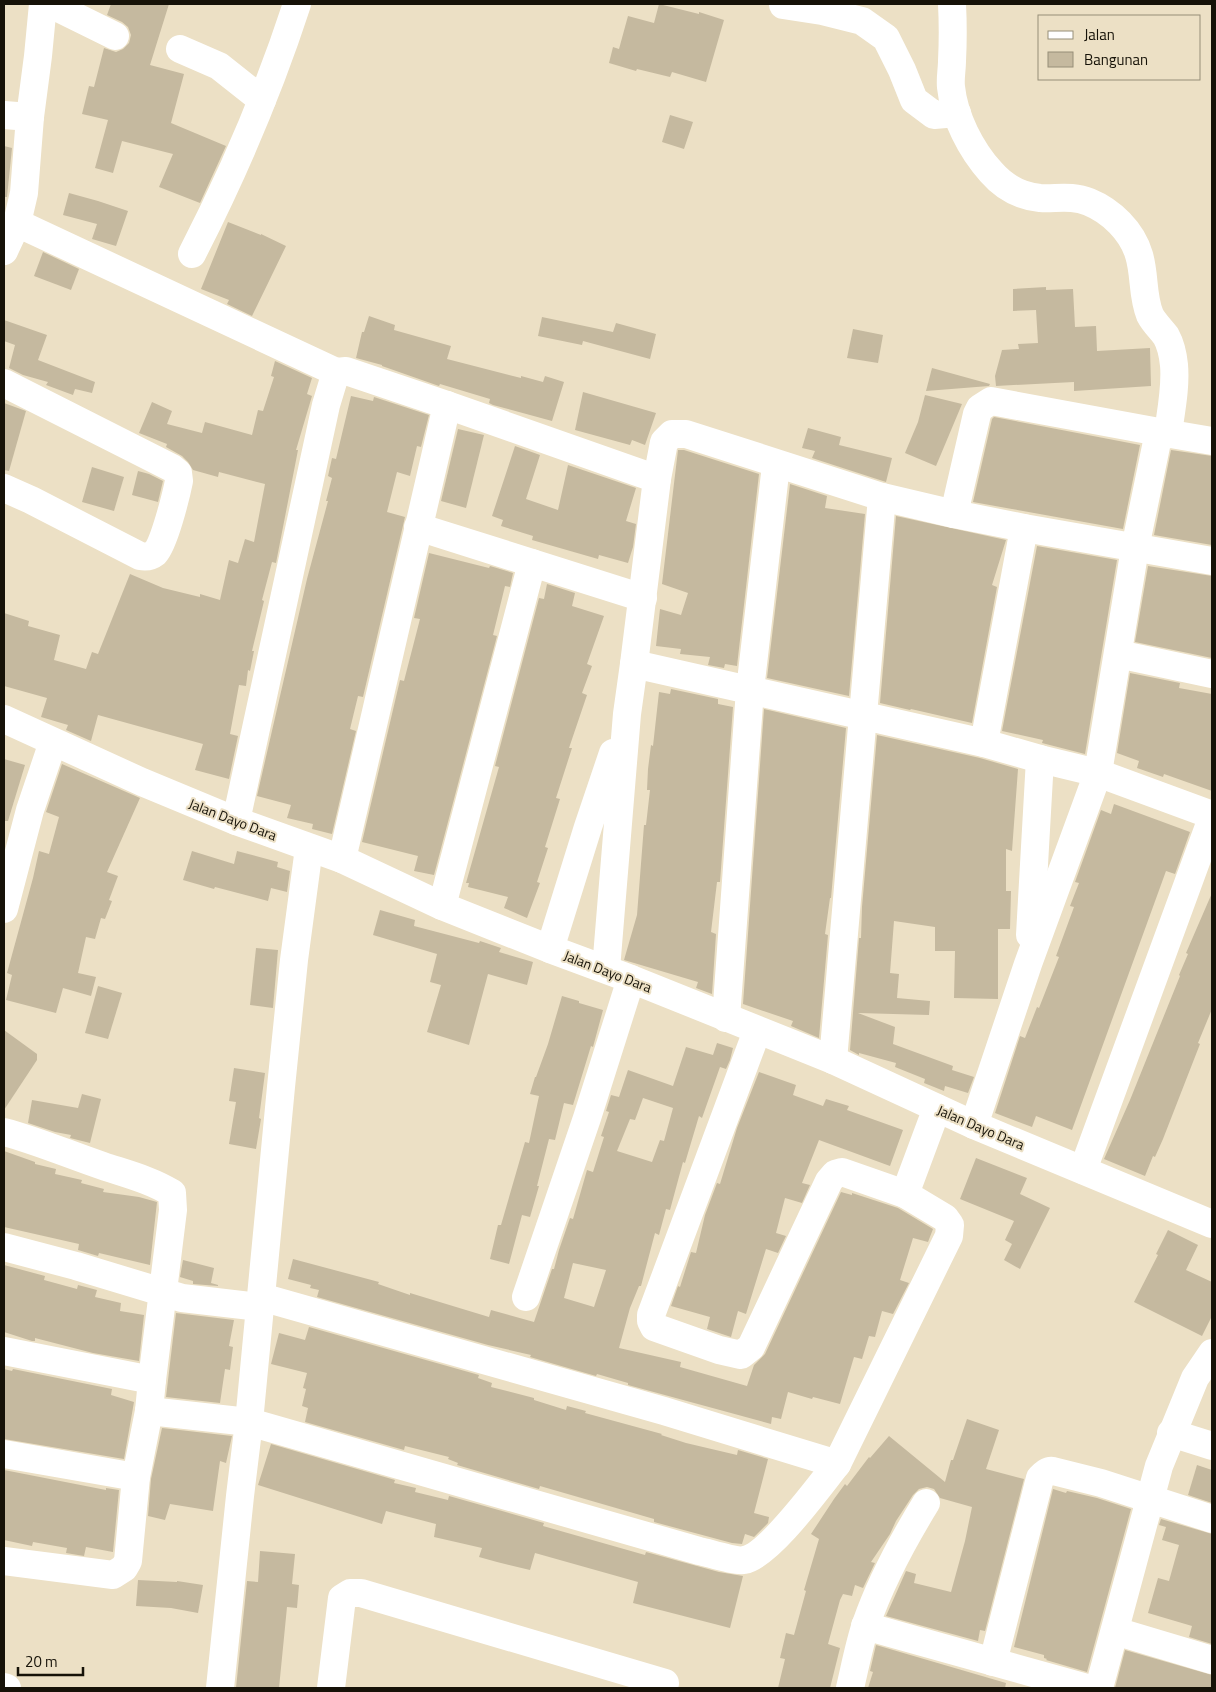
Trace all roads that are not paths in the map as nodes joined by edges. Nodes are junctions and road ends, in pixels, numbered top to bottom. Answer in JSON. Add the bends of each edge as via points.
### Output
{"nodes":[{"id":1,"x":43,"y":4,"type":"edge"},
{"id":2,"x":50,"y":4,"type":"edge"},
{"id":3,"x":297,"y":4,"type":"edge"},
{"id":4,"x":952,"y":4,"type":"edge"},
{"id":5,"x":783,"y":5,"type":"edge"},
{"id":6,"x":115,"y":36,"type":"dead end"},
{"id":7,"x":180,"y":49,"type":"dead end"},
{"id":8,"x":262,"y":100,"type":"junction"},
{"id":9,"x":957,"y":114,"type":"junction"},
{"id":10,"x":17,"y":116,"type":"edge"},
{"id":11,"x":17,"y":223,"type":"junction"},
{"id":12,"x":4,"y":251,"type":"edge"},
{"id":13,"x":192,"y":254,"type":"dead end"},
{"id":14,"x":336,"y":372,"type":"junction"},
{"id":15,"x":4,"y":383,"type":"edge"},
{"id":16,"x":447,"y":404,"type":"junction"},
{"id":17,"x":1164,"y":432,"type":"junction"},
{"id":18,"x":1212,"y":441,"type":"edge"},
{"id":19,"x":776,"y":464,"type":"junction"},
{"id":20,"x":657,"y":479,"type":"junction"},
{"id":21,"x":4,"y":488,"type":"edge"},
{"id":22,"x":882,"y":497,"type":"junction"},
{"id":23,"x":954,"y":514,"type":"junction"},
{"id":24,"x":418,"y":527,"type":"junction"},
{"id":25,"x":1024,"y":528,"type":"junction"},
{"id":26,"x":1135,"y":548,"type":"junction"},
{"id":27,"x":1212,"y":561,"type":"edge"},
{"id":28,"x":532,"y":563,"type":"junction"},
{"id":29,"x":643,"y":598,"type":"junction"},
{"id":30,"x":1118,"y":654,"type":"junction"},
{"id":31,"x":634,"y":664,"type":"junction"},
{"id":32,"x":1212,"y":674,"type":"edge"},
{"id":33,"x":750,"y":690,"type":"junction"},
{"id":34,"x":627,"y":714,"type":"junction"},
{"id":35,"x":862,"y":717,"type":"junction"},
{"id":36,"x":4,"y":719,"type":"edge"},
{"id":37,"x":53,"y":742,"type":"junction"},
{"id":38,"x":984,"y":743,"type":"junction"},
{"id":39,"x":1040,"y":759,"type":"junction"},
{"id":40,"x":1098,"y":773,"type":"junction"},
{"id":41,"x":1212,"y":817,"type":"edge"},
{"id":42,"x":236,"y":821,"type":"junction"},
{"id":43,"x":309,"y":848,"type":"junction"},
{"id":44,"x":342,"y":859,"type":"junction"},
{"id":45,"x":442,"y":906,"type":"junction"},
{"id":46,"x":4,"y":909,"type":"edge"},
{"id":47,"x":550,"y":949,"type":"junction"},
{"id":48,"x":1028,"y":964,"type":"junction"},
{"id":49,"x":606,"y":969,"type":"junction"},
{"id":50,"x":632,"y":979,"type":"junction"},
{"id":51,"x":726,"y":1018,"type":"junction"},
{"id":52,"x":757,"y":1031,"type":"junction"},
{"id":53,"x":833,"y":1060,"type":"junction"},
{"id":54,"x":937,"y":1108,"type":"junction"},
{"id":55,"x":974,"y":1125,"type":"junction"},
{"id":56,"x":4,"y":1132,"type":"edge"},
{"id":57,"x":1083,"y":1170,"type":"junction"},
{"id":58,"x":906,"y":1194,"type":"junction"},
{"id":59,"x":1212,"y":1224,"type":"edge"},
{"id":60,"x":4,"y":1246,"type":"edge"},
{"id":61,"x":163,"y":1292,"type":"junction"},
{"id":62,"x":526,"y":1297,"type":"dead end"},
{"id":63,"x":261,"y":1302,"type":"junction"},
{"id":64,"x":4,"y":1351,"type":"edge"},
{"id":65,"x":1212,"y":1353,"type":"edge"},
{"id":66,"x":152,"y":1380,"type":"junction"},
{"id":67,"x":149,"y":1411,"type":"junction"},
{"id":68,"x":249,"y":1422,"type":"junction"},
{"id":69,"x":1171,"y":1433,"type":"junction"},
{"id":70,"x":1212,"y":1446,"type":"edge"},
{"id":71,"x":4,"y":1454,"type":"edge"},
{"id":72,"x":837,"y":1464,"type":"junction"},
{"id":73,"x":136,"y":1477,"type":"junction"},
{"id":74,"x":1150,"y":1498,"type":"junction"},
{"id":75,"x":926,"y":1503,"type":"dead end"},
{"id":76,"x":1212,"y":1519,"type":"edge"},
{"id":77,"x":4,"y":1561,"type":"edge"},
{"id":78,"x":865,"y":1626,"type":"junction"},
{"id":79,"x":1115,"y":1632,"type":"junction"},
{"id":80,"x":1212,"y":1660,"type":"edge"},
{"id":81,"x":993,"y":1662,"type":"junction"},
{"id":82,"x":665,"y":1683,"type":"dead end"},
{"id":83,"x":220,"y":1688,"type":"edge"},
{"id":84,"x":331,"y":1688,"type":"edge"},
{"id":85,"x":850,"y":1688,"type":"edge"},
{"id":86,"x":1087,"y":1688,"type":"edge"},
{"id":87,"x":1099,"y":1688,"type":"edge"}],
"edges":[{"from":1,"to":10,"type":"street","via":[[38,56]]},
{"from":2,"to":6,"type":"street"},
{"from":3,"to":8,"type":"street"},
{"from":4,"to":9,"type":"street","via":[[951,87]]},
{"from":5,"to":9,"type":"street","via":[[862,21],[886,38],[914,100],[934,115]]},
{"from":7,"to":8,"type":"street","via":[[219,66]]},
{"from":8,"to":13,"type":"street","via":[[213,216]]},
{"from":9,"to":17,"type":"street","via":[[981,160],[1004,186],[1039,198],[1064,197],[1090,202],[1123,225],[1133,240],[1149,310],[1172,351],[1174,387]]},
{"from":10,"to":11,"type":"street","via":[[24,193]]},
{"from":11,"to":12,"type":"street"},
{"from":11,"to":14,"type":"street"},
{"from":14,"to":16,"type":"street","via":[[346,371]]},
{"from":14,"to":42,"type":"street","via":[[326,405]]},
{"from":15,"to":21,"type":"street","via":[[172,468],[178,473],[179,482],[161,544],[145,557]]},
{"from":16,"to":20,"type":"street"},
{"from":16,"to":24,"type":"street"},
{"from":17,"to":18,"type":"street"},
{"from":17,"to":23,"type":"street","via":[[991,401],[977,414]]},
{"from":17,"to":26,"type":"street"},
{"from":19,"to":20,"type":"street","via":[[686,434],[672,434],[664,442]]},
{"from":19,"to":22,"type":"street"},
{"from":19,"to":33,"type":"street"},
{"from":20,"to":29,"type":"street"},
{"from":22,"to":23,"type":"street"},
{"from":22,"to":35,"type":"street"},
{"from":23,"to":25,"type":"street"},
{"from":24,"to":28,"type":"street"},
{"from":24,"to":44,"type":"street"},
{"from":25,"to":26,"type":"street"},
{"from":25,"to":38,"type":"street"},
{"from":26,"to":27,"type":"street"},
{"from":26,"to":30,"type":"street"},
{"from":28,"to":29,"type":"street"},
{"from":28,"to":45,"type":"street"},
{"from":29,"to":31,"type":"street"},
{"from":30,"to":32,"type":"street"},
{"from":30,"to":40,"type":"street"},
{"from":31,"to":33,"type":"street"},
{"from":31,"to":34,"type":"street"},
{"from":33,"to":35,"type":"street"},
{"from":33,"to":51,"type":"street"},
{"from":34,"to":47,"type":"street"},
{"from":34,"to":49,"type":"street"},
{"from":35,"to":38,"type":"street"},
{"from":35,"to":53,"type":"street"},
{"from":36,"to":37,"type":"street","name":"Jalan Dayo Dara"},
{"from":37,"to":42,"type":"street","name":"Jalan Dayo Dara"},
{"from":37,"to":46,"type":"street","via":[[30,810]]},
{"from":38,"to":39,"type":"street"},
{"from":39,"to":40,"type":"street"},
{"from":39,"to":48,"type":"street"},
{"from":40,"to":41,"type":"street"},
{"from":40,"to":48,"type":"street"},
{"from":41,"to":57,"type":"street"},
{"from":42,"to":43,"type":"street","name":"Jalan Dayo Dara"},
{"from":43,"to":44,"type":"street","name":"Jalan Dayo Dara"},
{"from":43,"to":63,"type":"street","via":[[293,969]]},
{"from":44,"to":45,"type":"street","name":"Jalan Dayo Dara"},
{"from":45,"to":47,"type":"street","name":"Jalan Dayo Dara"},
{"from":47,"to":49,"type":"street","name":"Jalan Dayo Dara"},
{"from":48,"to":55,"type":"street"},
{"from":49,"to":50,"type":"street","name":"Jalan Dayo Dara"},
{"from":50,"to":51,"type":"street","name":"Jalan Dayo Dara"},
{"from":50,"to":62,"type":"street"},
{"from":51,"to":52,"type":"street","name":"Jalan Dayo Dara"},
{"from":52,"to":53,"type":"street","name":"Jalan Dayo Dara"},
{"from":52,"to":58,"type":"street","via":[[651,1315],[654,1327],[741,1355],[751,1347],[835,1174],[842,1172]]},
{"from":53,"to":54,"type":"street","name":"Jalan Dayo Dara"},
{"from":54,"to":55,"type":"street","name":"Jalan Dayo Dara"},
{"from":54,"to":58,"type":"street"},
{"from":55,"to":57,"type":"street","name":"Jalan Dayo Dara"},
{"from":56,"to":61,"type":"street","via":[[156,1183],[172,1193],[173,1210]]},
{"from":57,"to":59,"type":"street","name":"Jalan Dayo Dara"},
{"from":58,"to":72,"type":"street","via":[[945,1218],[950,1225],[949,1236]]},
{"from":60,"to":61,"type":"street"},
{"from":61,"to":63,"type":"street","via":[[182,1298]]},
{"from":61,"to":66,"type":"street"},
{"from":63,"to":68,"type":"street"},
{"from":63,"to":72,"type":"street","via":[[664,1411]]},
{"from":64,"to":66,"type":"street"},
{"from":65,"to":69,"type":"street","via":[[1195,1378]]},
{"from":66,"to":67,"type":"street"},
{"from":67,"to":68,"type":"street"},
{"from":67,"to":73,"type":"street"},
{"from":68,"to":72,"type":"street","via":[[743,1561],[763,1550],[780,1533]]},
{"from":68,"to":83,"type":"street"},
{"from":69,"to":70,"type":"street"},
{"from":69,"to":74,"type":"street"},
{"from":71,"to":73,"type":"street"},
{"from":73,"to":77,"type":"street","via":[[128,1561],[124,1568],[113,1575]]},
{"from":74,"to":76,"type":"street"},
{"from":74,"to":79,"type":"street"},
{"from":74,"to":81,"type":"street","via":[[1053,1471],[1040,1478]]},
{"from":75,"to":78,"type":"street","via":[[895,1555]]},
{"from":78,"to":81,"type":"street"},
{"from":78,"to":85,"type":"street"},
{"from":79,"to":80,"type":"street"},
{"from":79,"to":87,"type":"street"},
{"from":81,"to":86,"type":"street"},
{"from":82,"to":84,"type":"street","via":[[350,1592],[342,1598]]}]}
